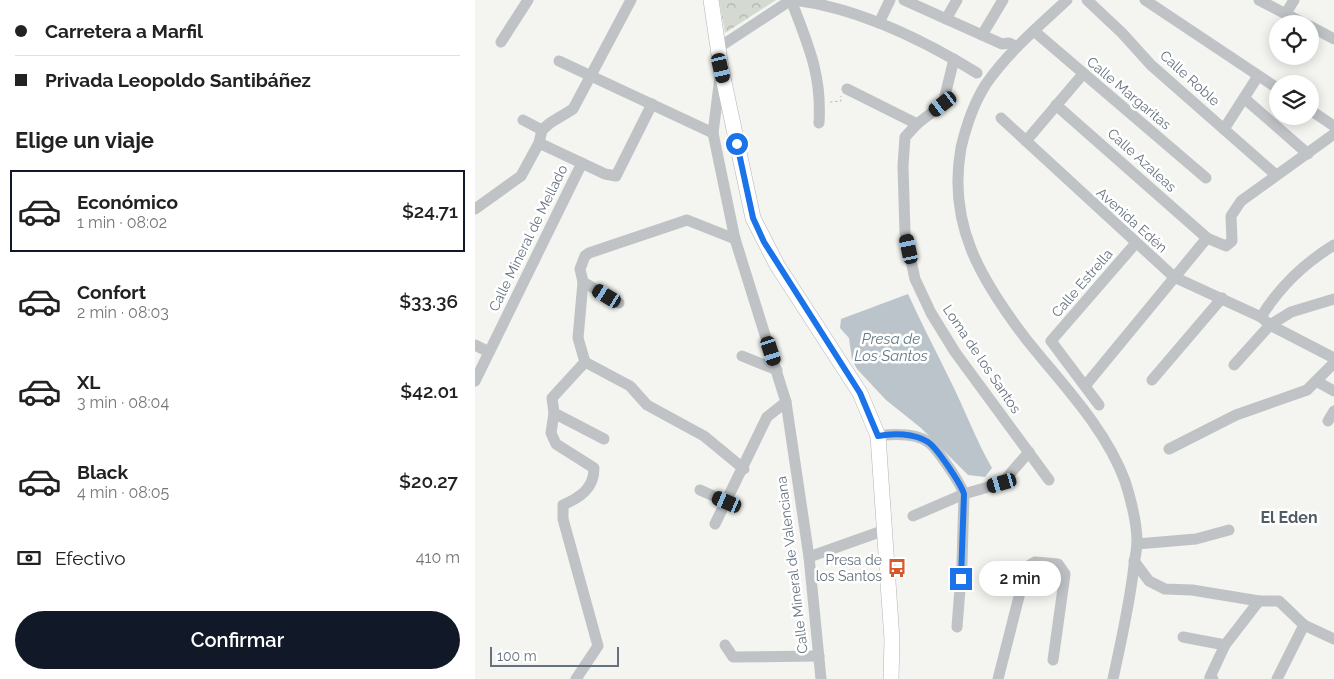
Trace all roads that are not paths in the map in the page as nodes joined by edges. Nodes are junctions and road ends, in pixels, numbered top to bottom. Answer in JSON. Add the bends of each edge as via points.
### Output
{"nodes":[{"id":1,"x":528,"y":0,"type":"edge"},
{"id":2,"x":631,"y":0,"type":"edge"},
{"id":3,"x":711,"y":0,"type":"edge"},
{"id":4,"x":792,"y":0,"type":"edge"},
{"id":5,"x":890,"y":0,"type":"edge"},
{"id":6,"x":904,"y":0,"type":"edge"},
{"id":7,"x":957,"y":0,"type":"edge"},
{"id":8,"x":1003,"y":0,"type":"edge"},
{"id":9,"x":1067,"y":0,"type":"edge"},
{"id":10,"x":1087,"y":0,"type":"edge"},
{"id":11,"x":1145,"y":0,"type":"edge"},
{"id":12,"x":1259,"y":0,"type":"edge"},
{"id":13,"x":1294,"y":0,"type":"edge"},
{"id":14,"x":1286,"y":13,"type":"junction"},
{"id":15,"x":1289,"y":15,"type":"edge"},
{"id":16,"x":946,"y":19,"type":"junction"},
{"id":17,"x":879,"y":24,"type":"junction"},
{"id":18,"x":1034,"y":31,"type":"junction"},
{"id":19,"x":1319,"y":31,"type":"edge"},
{"id":20,"x":982,"y":35,"type":"junction"},
{"id":21,"x":1333,"y":38,"type":"edge"},
{"id":22,"x":501,"y":42,"type":"dead end"},
{"id":23,"x":1017,"y":47,"type":"junction"},
{"id":24,"x":718,"y":48,"type":"junction"},
{"id":25,"x":954,"y":59,"type":"junction"},
{"id":26,"x":559,"y":61,"type":"dead end"},
{"id":27,"x":721,"y":68,"type":"junction"},
{"id":28,"x":977,"y":73,"type":"dead end"},
{"id":29,"x":1083,"y":74,"type":"junction"},
{"id":30,"x":591,"y":76,"type":"junction"},
{"id":31,"x":1258,"y":76,"type":"junction"},
{"id":32,"x":1269,"y":83,"type":"edge"},
{"id":33,"x":847,"y":89,"type":"road end"},
{"id":34,"x":1244,"y":98,"type":"junction"},
{"id":35,"x":652,"y":104,"type":"junction"},
{"id":36,"x":1056,"y":105,"type":"junction"},
{"id":37,"x":1319,"y":116,"type":"edge"},
{"id":38,"x":1001,"y":118,"type":"dead end"},
{"id":39,"x":523,"y":120,"type":"dead end"},
{"id":40,"x":819,"y":123,"type":"dead end"},
{"id":41,"x":917,"y":124,"type":"junction"},
{"id":42,"x":1334,"y":126,"type":"edge"},
{"id":43,"x":1224,"y":129,"type":"junction"},
{"id":44,"x":543,"y":130,"type":"junction"},
{"id":45,"x":713,"y":133,"type":"junction"},
{"id":46,"x":1334,"y":134,"type":"edge"},
{"id":47,"x":1026,"y":142,"type":"junction"},
{"id":48,"x":539,"y":143,"type":"junction"},
{"id":49,"x":1308,"y":154,"type":"junction"},
{"id":50,"x":582,"y":163,"type":"junction"},
{"id":51,"x":1276,"y":175,"type":"junction"},
{"id":52,"x":1206,"y":178,"type":"dead end"},
{"id":53,"x":745,"y":180,"type":"junction"},
{"id":54,"x":723,"y":183,"type":"junction"},
{"id":55,"x":475,"y":209,"type":"edge"},
{"id":56,"x":1207,"y":238,"type":"junction"},
{"id":57,"x":735,"y":239,"type":"junction"},
{"id":58,"x":1135,"y":244,"type":"junction"},
{"id":59,"x":1334,"y":245,"type":"edge"},
{"id":60,"x":1174,"y":277,"type":"junction"},
{"id":61,"x":583,"y":282,"type":"junction"},
{"id":62,"x":1222,"y":298,"type":"junction"},
{"id":63,"x":1334,"y":299,"type":"edge"},
{"id":64,"x":619,"y":303,"type":"dead end"},
{"id":65,"x":1265,"y":321,"type":"junction"},
{"id":66,"x":475,"y":345,"type":"edge"},
{"id":67,"x":489,"y":352,"type":"junction"},
{"id":68,"x":742,"y":356,"type":"dead end"},
{"id":69,"x":1334,"y":358,"type":"edge"},
{"id":70,"x":585,"y":362,"type":"junction"},
{"id":71,"x":1334,"y":363,"type":"edge"},
{"id":72,"x":1235,"y":365,"type":"dead end"},
{"id":73,"x":777,"y":370,"type":"junction"},
{"id":74,"x":1153,"y":380,"type":"dead end"},
{"id":75,"x":475,"y":381,"type":"edge"},
{"id":76,"x":1316,"y":381,"type":"junction"},
{"id":77,"x":1085,"y":386,"type":"junction"},
{"id":78,"x":1334,"y":391,"type":"edge"},
{"id":79,"x":786,"y":402,"type":"junction"},
{"id":80,"x":1099,"y":406,"type":"dead end"},
{"id":81,"x":554,"y":413,"type":"junction"},
{"id":82,"x":878,"y":436,"type":"junction"},
{"id":83,"x":603,"y":439,"type":"dead end"},
{"id":84,"x":1169,"y":449,"type":"dead end"},
{"id":85,"x":1029,"y":452,"type":"junction"},
{"id":86,"x":744,"y":469,"type":"junction"},
{"id":87,"x":1049,"y":480,"type":"dead end"},
{"id":88,"x":699,"y":490,"type":"dead end"},
{"id":89,"x":969,"y":493,"type":"junction"},
{"id":90,"x":727,"y":502,"type":"junction"},
{"id":91,"x":913,"y":516,"type":"dead end"},
{"id":92,"x":715,"y":524,"type":"dead end"},
{"id":93,"x":885,"y":530,"type":"junction"},
{"id":94,"x":1229,"y":530,"type":"dead end"},
{"id":95,"x":1137,"y":544,"type":"junction"},
{"id":96,"x":809,"y":558,"type":"junction"},
{"id":97,"x":1134,"y":561,"type":"junction"},
{"id":98,"x":1259,"y":601,"type":"junction"},
{"id":99,"x":1304,"y":625,"type":"junction"},
{"id":100,"x":957,"y":627,"type":"dead end"},
{"id":101,"x":1183,"y":637,"type":"dead end"},
{"id":102,"x":1334,"y":639,"type":"edge"},
{"id":103,"x":725,"y":645,"type":"dead end"},
{"id":104,"x":1225,"y":645,"type":"junction"},
{"id":105,"x":819,"y":656,"type":"junction"},
{"id":106,"x":1053,"y":660,"type":"dead end"},
{"id":107,"x":577,"y":679,"type":"edge"},
{"id":108,"x":821,"y":679,"type":"edge"},
{"id":109,"x":891,"y":679,"type":"edge"},
{"id":110,"x":998,"y":679,"type":"edge"},
{"id":111,"x":1113,"y":679,"type":"edge"},
{"id":112,"x":1213,"y":679,"type":"edge"},
{"id":113,"x":1277,"y":679,"type":"edge"}],
"edges":[{"from":1,"to":22,"type":"street"},
{"from":2,"to":30,"type":"street"},
{"from":3,"to":24,"type":"main road"},
{"from":4,"to":17,"type":"street","via":[[839,8]]},
{"from":4,"to":24,"type":"street"},
{"from":4,"to":40,"type":"street","via":[[817,71]]},
{"from":5,"to":17,"type":"street"},
{"from":6,"to":16,"type":"street"},
{"from":7,"to":16,"type":"street"},
{"from":8,"to":20,"type":"street"},
{"from":9,"to":18,"type":"street"},
{"from":10,"to":43,"type":"street","name":"Calle Roble","via":[[1151,65]]},
{"from":11,"to":31,"type":"street"},
{"from":12,"to":14,"type":"street"},
{"from":13,"to":14,"type":"street"},
{"from":14,"to":15,"type":"street"},
{"from":16,"to":20,"type":"street"},
{"from":17,"to":25,"type":"street"},
{"from":18,"to":23,"type":"street"},
{"from":18,"to":29,"type":"street","name":"Calle Margaritas"},
{"from":19,"to":21,"type":"street"},
{"from":20,"to":23,"type":"street"},
{"from":23,"to":95,"type":"street","via":[[986,84],[964,136],[957,171],[957,200],[963,226],[982,272],[1003,308],[1075,398],[1115,460],[1125,482]]},
{"from":24,"to":27,"type":"main road"},
{"from":25,"to":28,"type":"street"},
{"from":25,"to":41,"type":"street","name":"Loma de los Santos","via":[[943,104]]},
{"from":26,"to":30,"type":"street"},
{"from":27,"to":45,"type":"street","name":"Calle Mineral de Valenciana"},
{"from":27,"to":53,"type":"main road"},
{"from":29,"to":36,"type":"street"},
{"from":29,"to":52,"type":"street","name":"Calle Margaritas"},
{"from":30,"to":35,"type":"street"},
{"from":30,"to":44,"type":"street","via":[[573,110]]},
{"from":31,"to":32,"type":"street"},
{"from":31,"to":34,"type":"street"},
{"from":33,"to":41,"type":"street"},
{"from":34,"to":43,"type":"street"},
{"from":34,"to":49,"type":"street"},
{"from":35,"to":45,"type":"street"},
{"from":35,"to":50,"type":"street","via":[[616,176]]},
{"from":36,"to":47,"type":"street"},
{"from":36,"to":56,"type":"street","name":"Calle Azaleas"},
{"from":37,"to":42,"type":"street"},
{"from":38,"to":47,"type":"street","name":"Avenida Edén"},
{"from":39,"to":44,"type":"street"},
{"from":41,"to":85,"type":"street","name":"Loma de los Santos","via":[[905,137],[903,166],[905,233],[915,279],[955,352]]},
{"from":43,"to":51,"type":"street","name":"Calle Roble"},
{"from":44,"to":48,"type":"street"},
{"from":45,"to":54,"type":"street","name":"Calle Mineral de Valenciana"},
{"from":46,"to":49,"type":"street"},
{"from":47,"to":58,"type":"street","name":"Avenida Edén"},
{"from":48,"to":50,"type":"street"},
{"from":48,"to":55,"type":"street","via":[[521,176]]},
{"from":49,"to":51,"type":"street"},
{"from":50,"to":67,"type":"street","name":"Calle Mineral de Mellado"},
{"from":51,"to":56,"type":"street","via":[[1241,201],[1231,216],[1232,241],[1226,246]]},
{"from":53,"to":54,"type":"street"},
{"from":53,"to":82,"type":"main road","via":[[753,218],[764,242],[860,393]]},
{"from":54,"to":57,"type":"street","name":"Calle Mineral de Valenciana"},
{"from":56,"to":60,"type":"street"},
{"from":57,"to":61,"type":"street","via":[[687,220],[589,253],[580,269]]},
{"from":57,"to":73,"type":"street","name":"Calle Mineral de Valenciana"},
{"from":58,"to":60,"type":"street","name":"Avenida Edén"},
{"from":58,"to":77,"type":"street","name":"Calle Estrella","via":[[1051,341]]},
{"from":59,"to":65,"type":"street","via":[[1286,281]]},
{"from":60,"to":62,"type":"street","name":"Avenida Edén"},
{"from":60,"to":77,"type":"street"},
{"from":61,"to":64,"type":"street"},
{"from":61,"to":70,"type":"street","via":[[578,338]]},
{"from":62,"to":65,"type":"street","name":"Avenida Edén"},
{"from":62,"to":74,"type":"street"},
{"from":63,"to":65,"type":"street"},
{"from":65,"to":69,"type":"street","name":"Avenida Edén"},
{"from":65,"to":72,"type":"street"},
{"from":66,"to":67,"type":"street"},
{"from":67,"to":75,"type":"street","name":"Calle Mineral de Mellado"},
{"from":68,"to":73,"type":"street"},
{"from":70,"to":81,"type":"street","via":[[553,398]]},
{"from":70,"to":86,"type":"street","via":[[630,386],[647,405],[704,436]]},
{"from":71,"to":76,"type":"street"},
{"from":73,"to":79,"type":"street","name":"Calle Mineral de Valenciana"},
{"from":76,"to":78,"type":"street"},
{"from":76,"to":84,"type":"street","via":[[1307,390],[1236,415]]},
{"from":77,"to":80,"type":"street"},
{"from":79,"to":86,"type":"street","via":[[767,417]]},
{"from":79,"to":96,"type":"street","name":"Calle Mineral de Valenciana"},
{"from":81,"to":83,"type":"street"},
{"from":81,"to":107,"type":"street","via":[[551,433],[556,444],[594,468],[594,480],[580,497],[563,505],[563,519],[599,646]]},
{"from":82,"to":89,"type":"street","via":[[894,433],[928,442]]},
{"from":82,"to":93,"type":"main road"},
{"from":85,"to":87,"type":"street","name":"Loma de los Santos"},
{"from":85,"to":89,"type":"street","via":[[1002,483]]},
{"from":86,"to":90,"type":"street"},
{"from":88,"to":90,"type":"street"},
{"from":89,"to":91,"type":"street"},
{"from":89,"to":100,"type":"street"},
{"from":90,"to":92,"type":"street"},
{"from":93,"to":96,"type":"street"},
{"from":93,"to":109,"type":"main road","via":[[892,640]]},
{"from":94,"to":95,"type":"street","via":[[1196,539]]},
{"from":95,"to":97,"type":"street"},
{"from":96,"to":105,"type":"street","name":"Calle Mineral de Valenciana"},
{"from":97,"to":98,"type":"street","via":[[1149,582],[1165,589]]},
{"from":97,"to":111,"type":"street","via":[[1132,587]]},
{"from":98,"to":99,"type":"street","via":[[1279,601]]},
{"from":98,"to":104,"type":"street"},
{"from":99,"to":102,"type":"street"},
{"from":99,"to":113,"type":"street"},
{"from":101,"to":104,"type":"street"},
{"from":103,"to":105,"type":"street","via":[[733,657]]},
{"from":104,"to":112,"type":"street","via":[[1209,677]]},
{"from":105,"to":108,"type":"street","name":"Calle Mineral de Valenciana"},
{"from":106,"to":110,"type":"street","via":[[1065,574],[1058,564],[1035,562],[1025,573]]}]}
